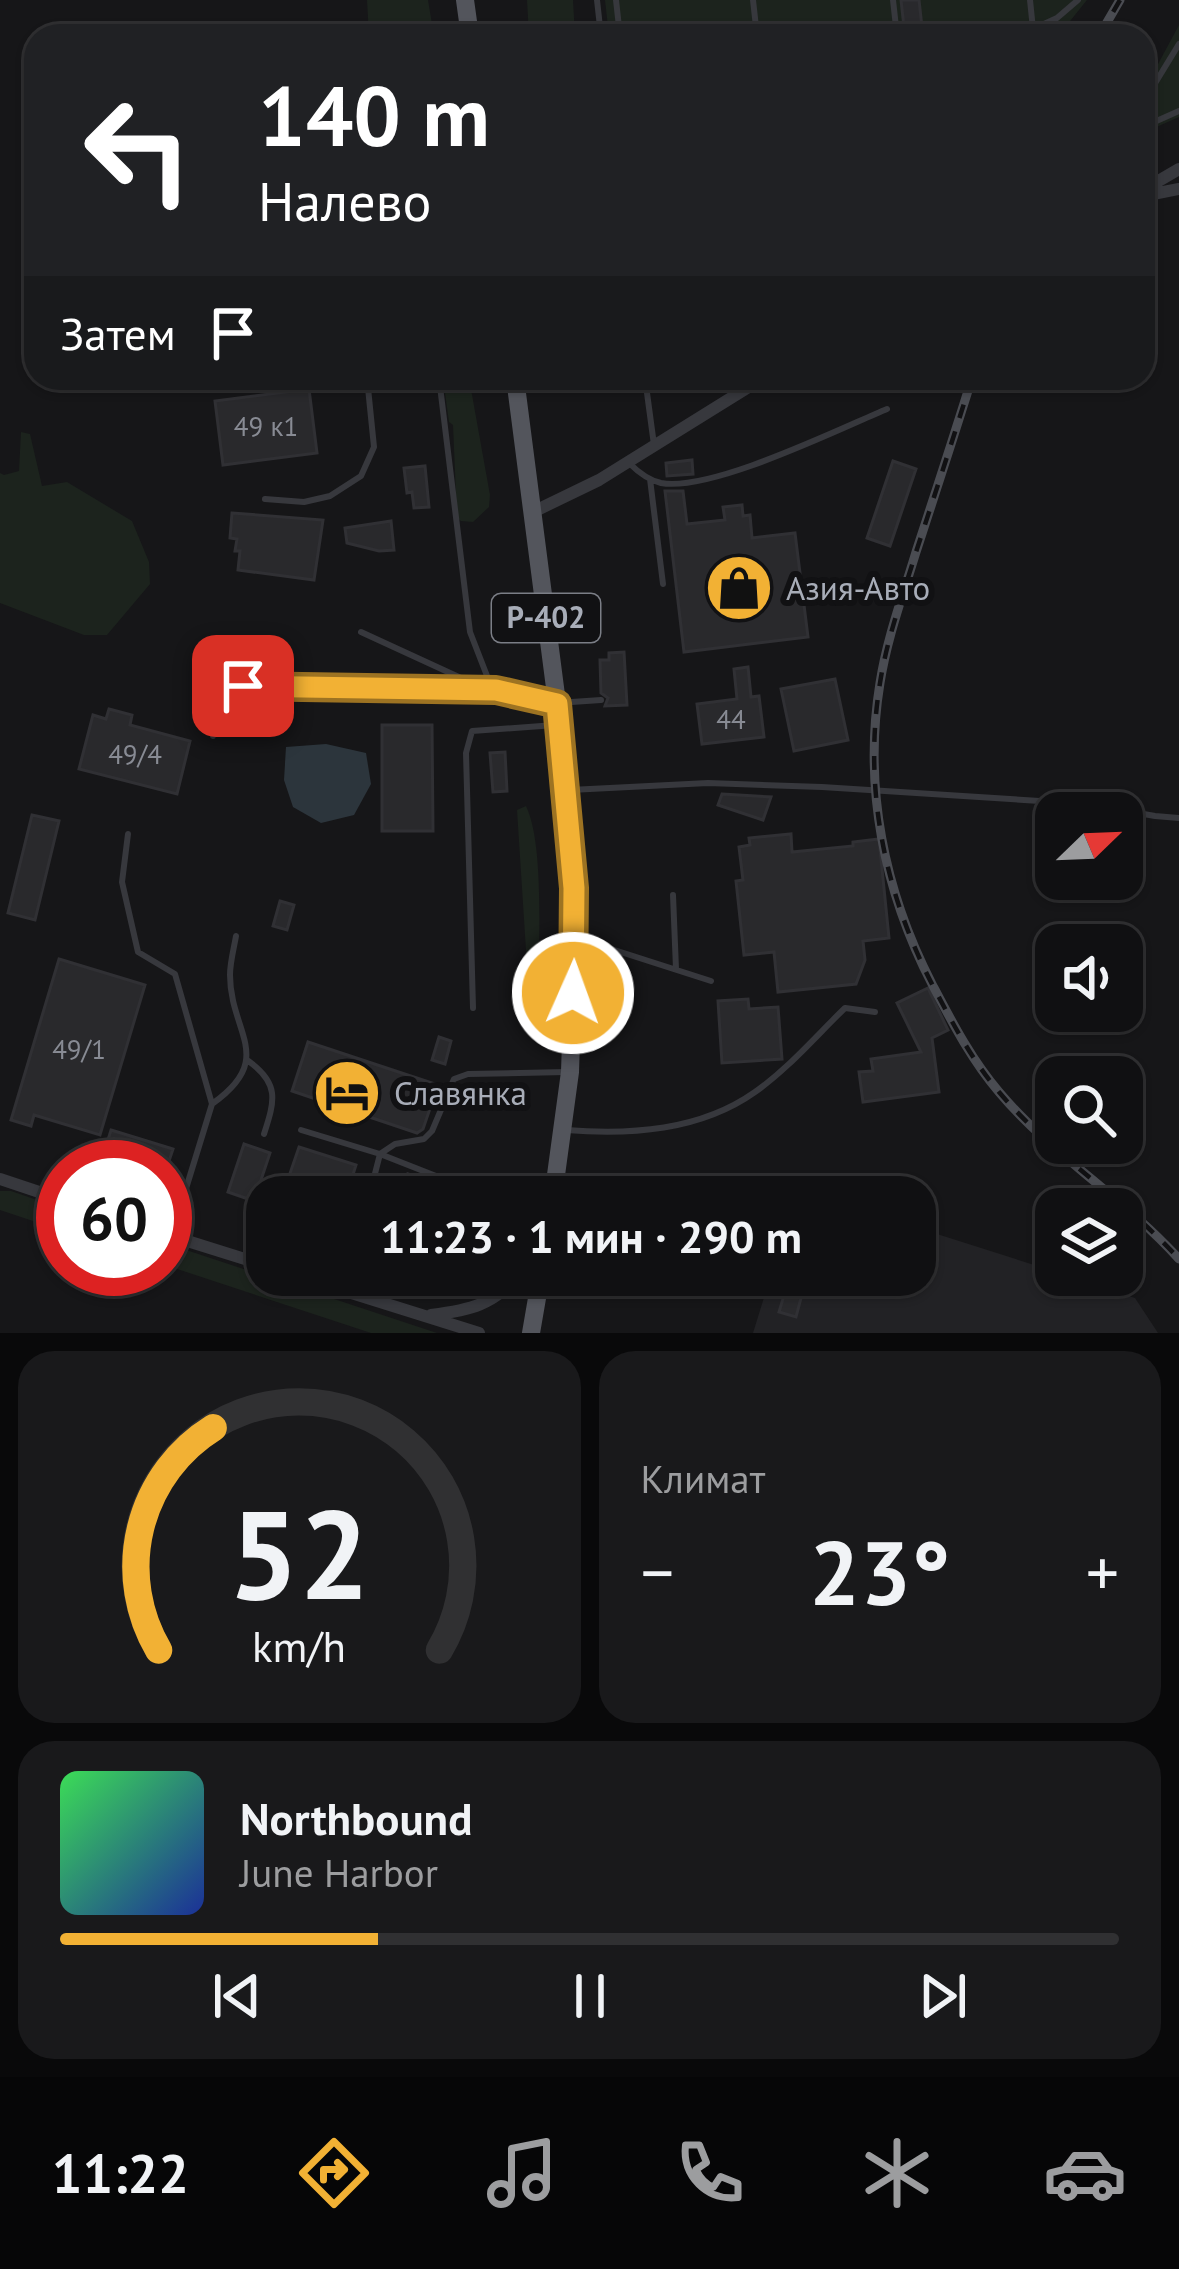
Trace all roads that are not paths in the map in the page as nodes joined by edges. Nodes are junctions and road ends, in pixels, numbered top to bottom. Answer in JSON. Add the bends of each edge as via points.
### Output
{"nodes":[{"id":1,"x":1078,"y":0,"type":"edge"},
{"id":2,"x":1043,"y":24,"type":"edge"},
{"id":3,"x":1179,"y":44,"type":"edge"},
{"id":4,"x":1155,"y":83,"type":"edge"},
{"id":5,"x":368,"y":390,"type":"edge"},
{"id":6,"x":440,"y":390,"type":"edge"},
{"id":7,"x":517,"y":390,"type":"edge"},
{"id":8,"x":647,"y":390,"type":"edge"},
{"id":9,"x":743,"y":390,"type":"edge"},
{"id":10,"x":887,"y":409,"type":"dead end"},
{"id":11,"x":654,"y":445,"type":"junction"},
{"id":12,"x":627,"y":461,"type":"junction"},
{"id":13,"x":650,"y":479,"type":"junction"},
{"id":14,"x":265,"y":499,"type":"dead end"},
{"id":15,"x":533,"y":512,"type":"junction"},
{"id":16,"x":663,"y":584,"type":"dead end"},
{"id":17,"x":361,"y":632,"type":"dead end"},
{"id":18,"x":489,"y":681,"type":"junction"},
{"id":19,"x":496,"y":690,"type":"junction"},
{"id":20,"x":601,"y":700,"type":"dead end"},
{"id":21,"x":557,"y":704,"type":"junction"},
{"id":22,"x":559,"y":724,"type":"junction"},
{"id":23,"x":213,"y":736,"type":"dead end"},
{"id":24,"x":566,"y":790,"type":"junction"},
{"id":25,"x":1179,"y":818,"type":"edge"},
{"id":26,"x":128,"y":834,"type":"dead end"},
{"id":27,"x":673,"y":895,"type":"dead end"},
{"id":28,"x":236,"y":936,"type":"dead end"},
{"id":29,"x":575,"y":937,"type":"junction"},
{"id":30,"x":676,"y":970,"type":"junction"},
{"id":31,"x":711,"y":981,"type":"dead end"},
{"id":32,"x":473,"y":1008,"type":"dead end"},
{"id":33,"x":875,"y":1012,"type":"dead end"},
{"id":34,"x":247,"y":1060,"type":"junction"},
{"id":35,"x":569,"y":1072,"type":"junction"},
{"id":36,"x":212,"y":1104,"type":"junction"},
{"id":37,"x":301,"y":1130,"type":"dead end"},
{"id":38,"x":562,"y":1130,"type":"junction"},
{"id":39,"x":264,"y":1134,"type":"dead end"},
{"id":40,"x":380,"y":1154,"type":"junction"},
{"id":41,"x":192,"y":1164,"type":"edge"},
{"id":42,"x":374,"y":1176,"type":"edge"},
{"id":43,"x":436,"y":1176,"type":"edge"},
{"id":44,"x":556,"y":1176,"type":"edge"},
{"id":45,"x":0,"y":1179,"type":"edge"},
{"id":46,"x":36,"y":1191,"type":"edge"},
{"id":47,"x":192,"y":1243,"type":"edge"},
{"id":48,"x":246,"y":1259,"type":"edge"},
{"id":49,"x":361,"y":1296,"type":"edge"},
{"id":50,"x":496,"y":1296,"type":"edge"},
{"id":51,"x":537,"y":1296,"type":"edge"},
{"id":52,"x":424,"y":1316,"type":"junction"},
{"id":53,"x":454,"y":1328,"type":"edge"},
{"id":54,"x":479,"y":1333,"type":"edge"},
{"id":55,"x":531,"y":1333,"type":"edge"}],
"edges":[{"from":1,"to":2,"type":"lane"},
{"from":3,"to":4,"type":"lane"},
{"from":5,"to":14,"type":"lane","via":[[374,447],[361,476],[330,496]]},
{"from":6,"to":18,"type":"lane","via":[[470,632]]},
{"from":7,"to":15,"type":"main road","number":"Р-402"},
{"from":8,"to":11,"type":"lane"},
{"from":9,"to":11,"type":"street"},
{"from":10,"to":13,"type":"lane","via":[[731,473],[666,484]]},
{"from":11,"to":12,"type":"street"},
{"from":12,"to":13,"type":"lane"},
{"from":12,"to":15,"type":"street"},
{"from":13,"to":16,"type":"lane"},
{"from":15,"to":21,"type":"main road","number":"Р-402"},
{"from":17,"to":18,"type":"lane","via":[[461,678]]},
{"from":18,"to":19,"type":"lane"},
{"from":19,"to":21,"type":"lane"},
{"from":19,"to":23,"type":"lane","via":[[243,686],[219,700]]},
{"from":20,"to":21,"type":"lane"},
{"from":21,"to":22,"type":"main road","number":"Р-402"},
{"from":22,"to":24,"type":"main road","number":"Р-402"},
{"from":22,"to":32,"type":"lane","via":[[472,731],[466,753]]},
{"from":24,"to":25,"type":"lane","via":[[842,788]]},
{"from":24,"to":29,"type":"main road","number":"Р-402"},
{"from":26,"to":36,"type":"lane","via":[[122,882],[138,952],[176,974]]},
{"from":27,"to":30,"type":"lane"},
{"from":28,"to":34,"type":"lane","via":[[230,975]]},
{"from":29,"to":30,"type":"lane"},
{"from":29,"to":35,"type":"main road","number":"Р-402"},
{"from":30,"to":31,"type":"lane"},
{"from":33,"to":38,"type":"lane","via":[[845,1009],[729,1107],[666,1128]]},
{"from":34,"to":36,"type":"lane","via":[[233,1089]]},
{"from":34,"to":39,"type":"lane","via":[[275,1099]]},
{"from":35,"to":38,"type":"main road","number":"Р-402"},
{"from":35,"to":40,"type":"lane","via":[[454,1079],[432,1131]]},
{"from":36,"to":41,"type":"lane"},
{"from":37,"to":40,"type":"lane"},
{"from":38,"to":44,"type":"main road","number":"Р-402"},
{"from":40,"to":42,"type":"lane"},
{"from":40,"to":43,"type":"lane"},
{"from":45,"to":46,"type":"street"},
{"from":47,"to":48,"type":"street"},
{"from":49,"to":52,"type":"street"},
{"from":50,"to":52,"type":"street"},
{"from":51,"to":55,"type":"main road"},
{"from":52,"to":53,"type":"street"},
{"from":53,"to":54,"type":"street"}]}
